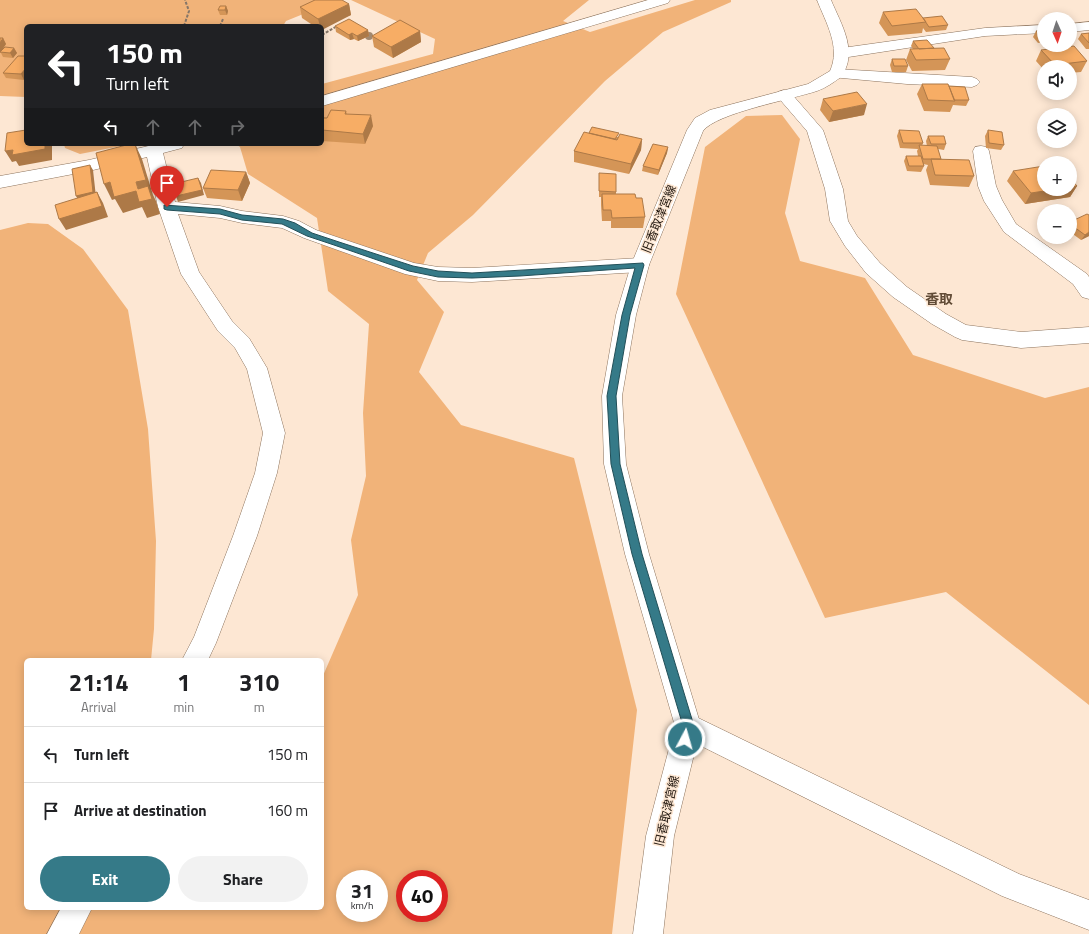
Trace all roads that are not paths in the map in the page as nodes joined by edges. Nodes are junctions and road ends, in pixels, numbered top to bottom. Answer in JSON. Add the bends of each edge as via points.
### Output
{"nodes":[{"id":1,"x":663,"y":0,"type":"edge"},
{"id":2,"x":824,"y":0,"type":"edge"},
{"id":3,"x":1089,"y":26,"type":"edge"},
{"id":4,"x":1077,"y":27,"type":"edge"},
{"id":5,"x":1037,"y":29,"type":"edge"},
{"id":6,"x":842,"y":53,"type":"junction"},
{"id":7,"x":836,"y":74,"type":"junction"},
{"id":8,"x":972,"y":82,"type":"dead end"},
{"id":9,"x":784,"y":95,"type":"junction"},
{"id":10,"x":324,"y":100,"type":"edge"},
{"id":11,"x":170,"y":146,"type":"edge"},
{"id":12,"x":154,"y":151,"type":"junction"},
{"id":13,"x":981,"y":151,"type":"dead end"},
{"id":14,"x":0,"y":182,"type":"edge"},
{"id":15,"x":167,"y":207,"type":"junction"},
{"id":16,"x":640,"y":265,"type":"junction"},
{"id":17,"x":1089,"y":292,"type":"edge"},
{"id":18,"x":1089,"y":335,"type":"edge"},
{"id":19,"x":197,"y":658,"type":"edge"},
{"id":20,"x":688,"y":726,"type":"junction"},
{"id":21,"x":76,"y":910,"type":"edge"},
{"id":22,"x":1089,"y":915,"type":"edge"},
{"id":23,"x":62,"y":934,"type":"edge"},
{"id":24,"x":648,"y":934,"type":"edge"}],
"edges":[{"from":1,"to":10,"type":"street"},
{"from":2,"to":6,"type":"street","via":[[839,37]]},
{"from":3,"to":4,"type":"street"},
{"from":5,"to":6,"type":"street","via":[[985,32]]},
{"from":6,"to":7,"type":"street"},
{"from":7,"to":8,"type":"street"},
{"from":7,"to":9,"type":"street","name":"旧香取津宮線","via":[[814,87]]},
{"from":9,"to":16,"type":"street","name":"旧香取津宮線","via":[[716,114],[701,122],[695,130]]},
{"from":9,"to":18,"type":"street","via":[[815,130],[834,189],[839,221],[850,242],[873,268],[900,292],[962,332],[1021,340]]},
{"from":11,"to":12,"type":"street"},
{"from":12,"to":14,"type":"street","via":[[52,174]]},
{"from":12,"to":15,"type":"street"},
{"from":13,"to":17,"type":"street","via":[[987,186],[1010,228],[1080,279]]},
{"from":15,"to":16,"type":"street","via":[[283,222],[310,234],[412,269],[438,274],[480,275]]},
{"from":15,"to":19,"type":"street","via":[[190,274],[226,326],[242,343],[257,368],[274,433],[266,473],[245,536]]},
{"from":16,"to":20,"type":"street","name":"旧香取津宮線","via":[[626,315],[612,396],[615,464],[637,554]]},
{"from":20,"to":22,"type":"street","via":[[1012,886]]},
{"from":20,"to":24,"type":"street","name":"旧香取津宮線","via":[[660,836]]},
{"from":21,"to":23,"type":"street"}]}
